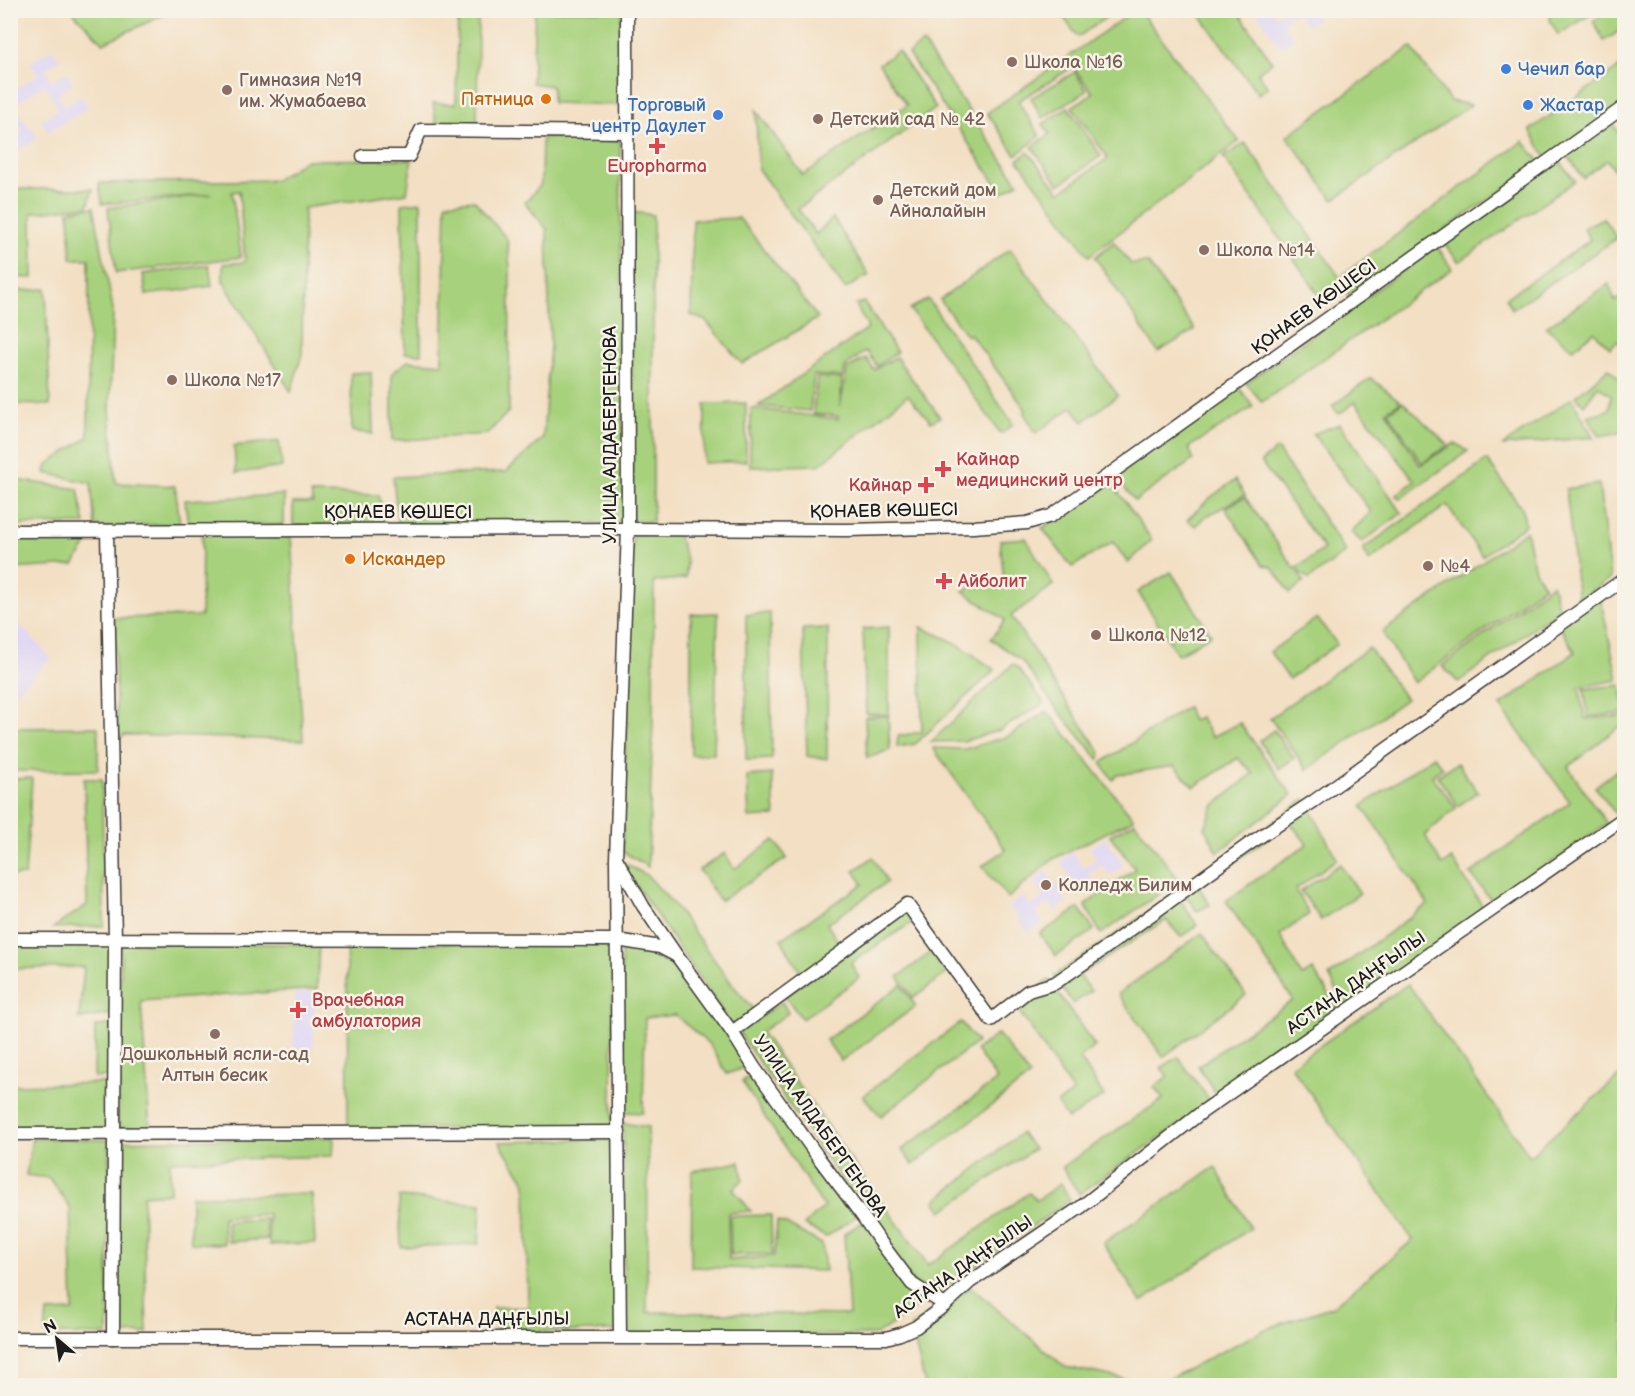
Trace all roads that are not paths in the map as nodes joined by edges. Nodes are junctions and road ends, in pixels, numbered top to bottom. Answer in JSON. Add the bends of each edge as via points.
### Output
{"nodes":[{"id":1,"x":627,"y":10,"type":"edge"},
{"id":2,"x":1624,"y":106,"type":"edge"},
{"id":3,"x":627,"y":132,"type":"junction"},
{"id":4,"x":363,"y":156,"type":"dead end"},
{"id":5,"x":628,"y":529,"type":"junction"},
{"id":6,"x":10,"y":531,"type":"edge"},
{"id":7,"x":106,"y":531,"type":"junction"},
{"id":8,"x":1624,"y":579,"type":"edge"},
{"id":9,"x":1624,"y":818,"type":"edge"},
{"id":10,"x":616,"y":859,"type":"junction"},
{"id":11,"x":10,"y":939,"type":"edge"},
{"id":12,"x":115,"y":939,"type":"junction"},
{"id":13,"x":617,"y":940,"type":"junction"},
{"id":14,"x":677,"y":956,"type":"junction"},
{"id":15,"x":732,"y":1032,"type":"junction"},
{"id":16,"x":619,"y":1132,"type":"junction"},
{"id":17,"x":10,"y":1134,"type":"edge"},
{"id":18,"x":114,"y":1134,"type":"junction"},
{"id":19,"x":945,"y":1305,"type":"junction"},
{"id":20,"x":620,"y":1337,"type":"junction"},
{"id":21,"x":10,"y":1338,"type":"edge"},
{"id":22,"x":113,"y":1338,"type":"junction"}],
"edges":[{"from":1,"to":3,"type":"street","name":"УЛИЦА АЛДАБЕРГЕНОВА"},
{"from":2,"to":5,"type":"street","name":"ҚОНАЕВ КӨШЕСІ","via":[[1051,516],[1027,523],[974,527]]},
{"from":3,"to":4,"type":"street","via":[[421,130],[409,156]]},
{"from":3,"to":5,"type":"street","name":"УЛИЦА АЛДАБЕРГЕНОВА"},
{"from":5,"to":7,"type":"street","name":"ҚОНАЕВ КӨШЕСІ"},
{"from":5,"to":10,"type":"street","name":"УЛИЦА АЛДАБЕРГЕНОВА"},
{"from":6,"to":7,"type":"street","name":"ҚОНАЕВ КӨШЕСІ"},
{"from":7,"to":12,"type":"street"},
{"from":8,"to":15,"type":"street","via":[[1055,984],[1028,991],[991,1020],[907,904]]},
{"from":9,"to":19,"type":"street","name":"АСТАНА ДАҢҒЫЛЫ","via":[[1209,1107],[1081,1207],[970,1282]]},
{"from":10,"to":13,"type":"street","name":"УЛИЦА АЛДАБЕРГЕНОВА"},
{"from":10,"to":14,"type":"street","name":"УЛИЦА АЛДАБЕРГЕНОВА"},
{"from":11,"to":12,"type":"street"},
{"from":12,"to":13,"type":"street"},
{"from":12,"to":18,"type":"street"},
{"from":13,"to":14,"type":"street","via":[[660,947]]},
{"from":13,"to":16,"type":"street","name":"УЛИЦА АЛДАБЕРГЕНОВА"},
{"from":14,"to":15,"type":"street","name":"УЛИЦА АЛДАБЕРГЕНОВА"},
{"from":15,"to":19,"type":"street","name":"УЛИЦА АЛДАБЕРГЕНОВА","via":[[814,1152],[912,1284]]},
{"from":16,"to":18,"type":"street"},
{"from":16,"to":20,"type":"street","name":"УЛИЦА АЛДАБЕРГЕНОВА"},
{"from":17,"to":18,"type":"street"},
{"from":18,"to":22,"type":"street"},
{"from":19,"to":20,"type":"street","name":"АСТАНА ДАҢҒЫЛЫ","via":[[916,1327],[886,1338]]},
{"from":20,"to":22,"type":"street","name":"АСТАНА ДАҢҒЫЛЫ"},
{"from":21,"to":22,"type":"street","name":"АСТАНА ДАҢҒЫЛЫ"}]}
